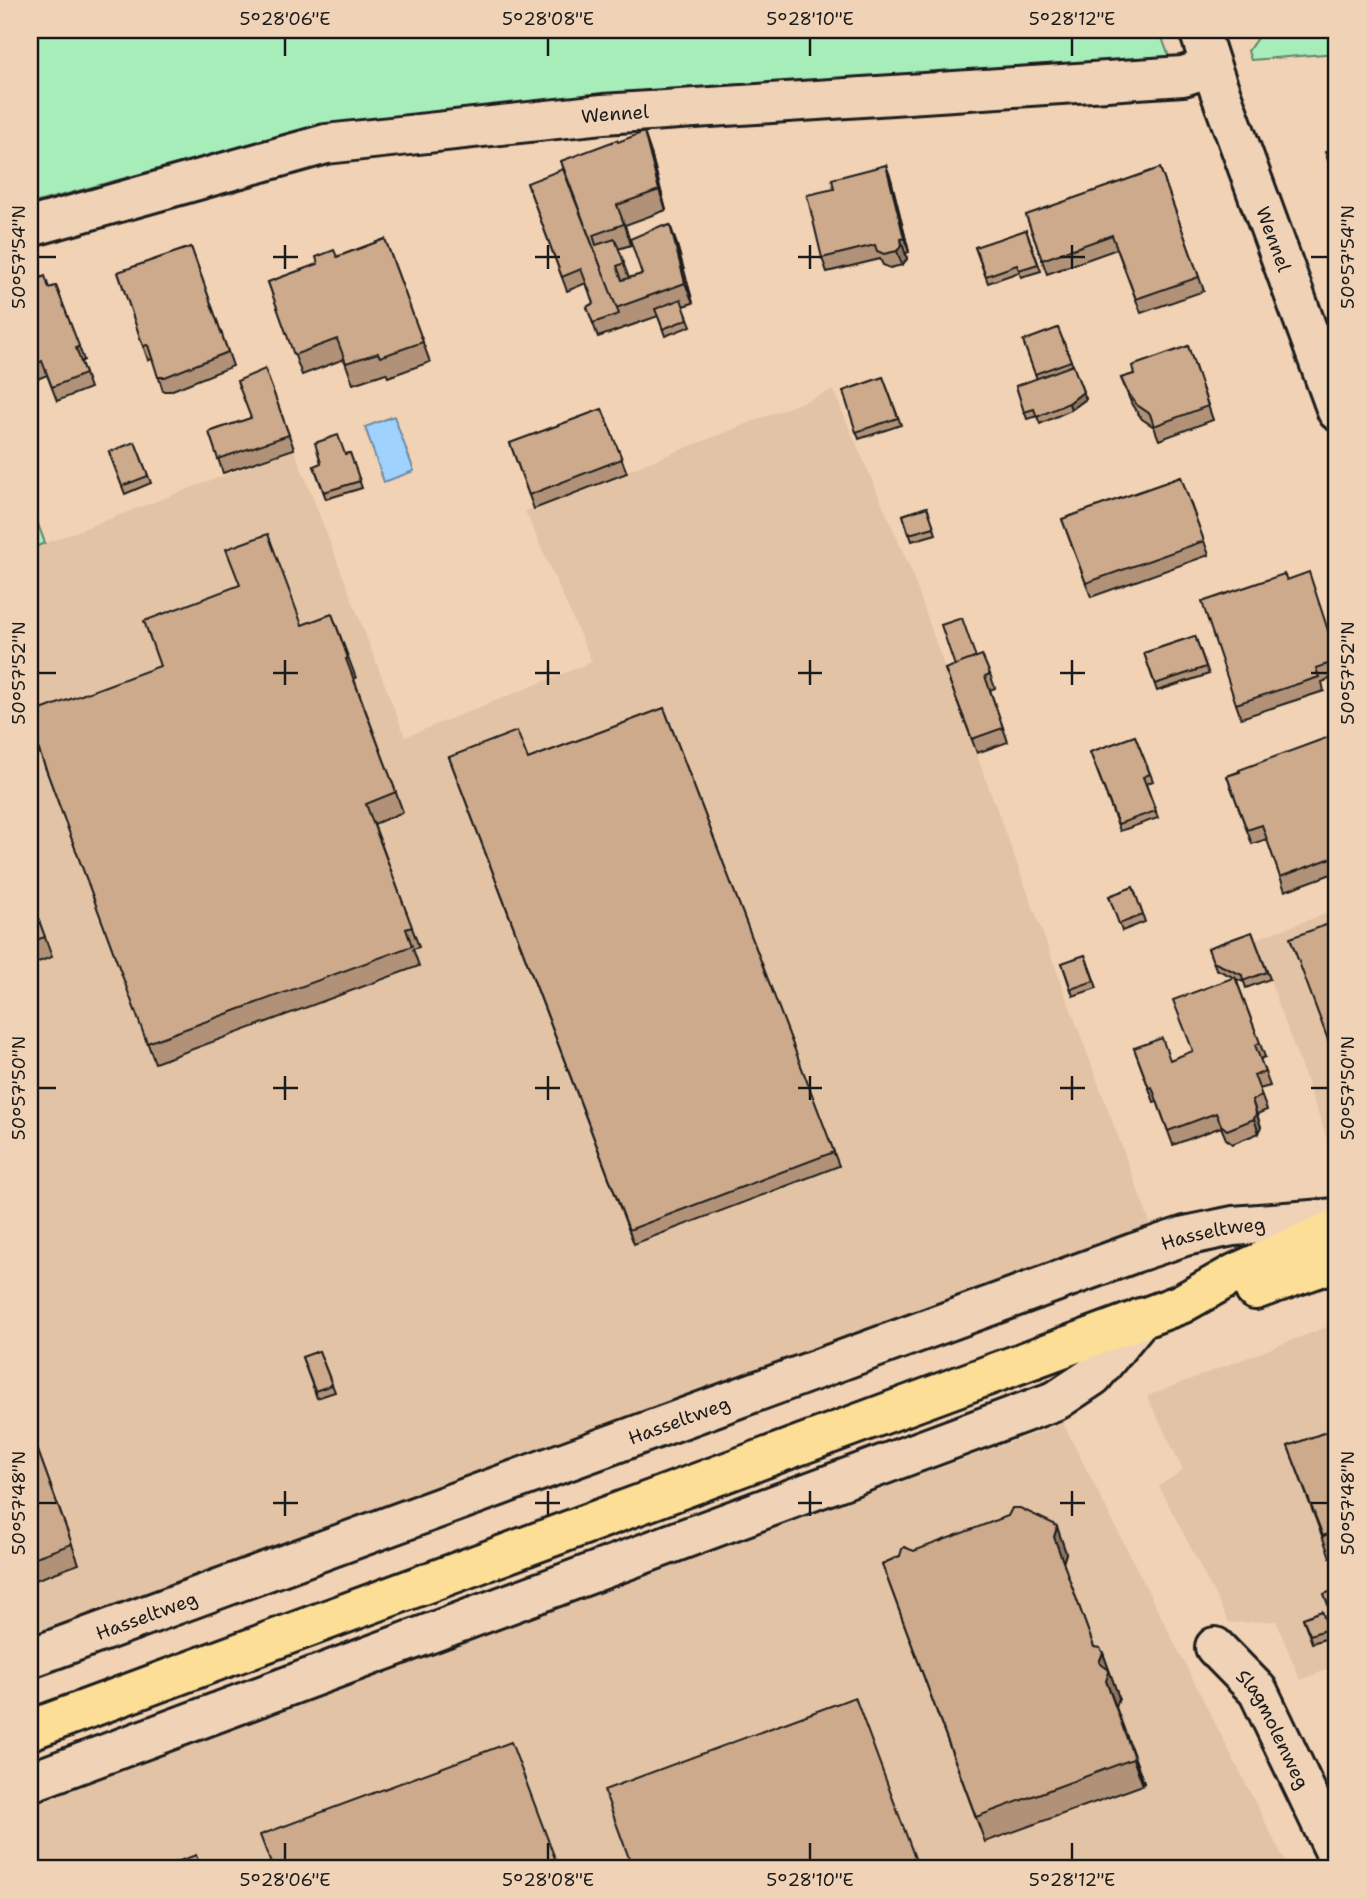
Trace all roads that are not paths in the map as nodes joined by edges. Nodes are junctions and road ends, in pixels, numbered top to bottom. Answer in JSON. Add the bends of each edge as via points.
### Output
{"nodes":[{"id":1,"x":1199,"y":30,"type":"edge"},
{"id":2,"x":1211,"y":67,"type":"junction"},
{"id":3,"x":30,"y":227,"type":"edge"},
{"id":4,"x":1337,"y":411,"type":"edge"},
{"id":5,"x":1337,"y":1218,"type":"edge"},
{"id":6,"x":1337,"y":1228,"type":"edge"},
{"id":7,"x":1337,"y":1261,"type":"edge"},
{"id":8,"x":1181,"y":1304,"type":"junction"},
{"id":9,"x":1141,"y":1318,"type":"junction"},
{"id":10,"x":1215,"y":1647,"type":"dead end"},
{"id":11,"x":30,"y":1658,"type":"edge"},
{"id":12,"x":30,"y":1730,"type":"edge"},
{"id":13,"x":30,"y":1782,"type":"edge"},
{"id":14,"x":1337,"y":1856,"type":"edge"}],
"edges":[{"from":1,"to":2,"type":"street","name":"Wennel"},
{"from":2,"to":3,"type":"street","name":"Wennel","via":[[1183,76],[603,114],[326,144]]},
{"from":2,"to":4,"type":"street","name":"Wennel"},
{"from":5,"to":11,"type":"street","name":"Hasseltweg","via":[[1233,1226],[1159,1244]]},
{"from":6,"to":8,"type":"main road","name":"Hasseltweg","via":[[1236,1273]]},
{"from":7,"to":8,"type":"main road","name":"Hasseltweg","via":[[1243,1294]]},
{"from":8,"to":9,"type":"main road","name":"Hasseltweg"},
{"from":9,"to":12,"type":"main road","name":"Hasseltweg"},
{"from":9,"to":13,"type":"street","via":[[1093,1376],[1057,1400]]},
{"from":10,"to":14,"type":"street","name":"Slagmolenweg","via":[[1258,1691]]}]}
